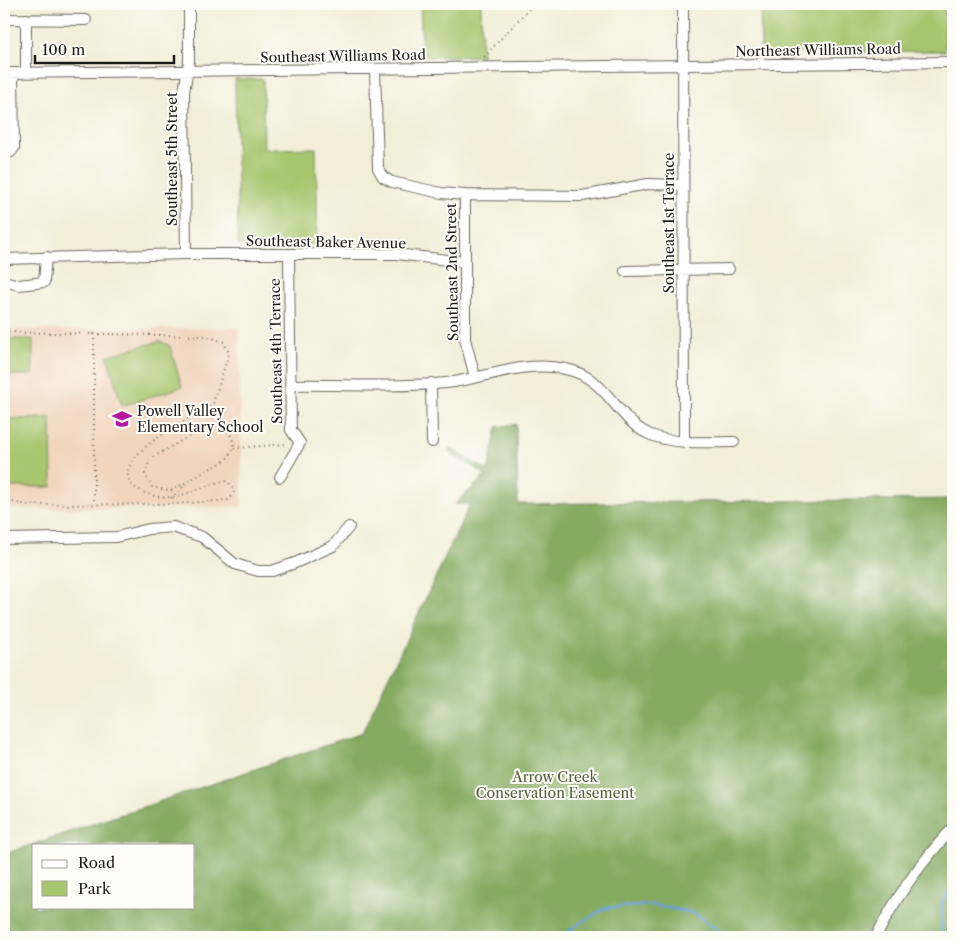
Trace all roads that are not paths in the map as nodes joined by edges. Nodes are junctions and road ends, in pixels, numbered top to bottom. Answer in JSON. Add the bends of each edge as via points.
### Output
{"nodes":[{"id":1,"x":188,"y":4,"type":"edge"},
{"id":2,"x":683,"y":4,"type":"edge"},
{"id":3,"x":4,"y":19,"type":"edge"},
{"id":4,"x":26,"y":19,"type":"junction"},
{"id":5,"x":86,"y":20,"type":"dead end"},
{"id":6,"x":953,"y":62,"type":"edge"},
{"id":7,"x":683,"y":65,"type":"junction"},
{"id":8,"x":375,"y":69,"type":"junction"},
{"id":9,"x":187,"y":71,"type":"junction"},
{"id":10,"x":26,"y":72,"type":"junction"},
{"id":11,"x":9,"y":73,"type":"edge"},
{"id":12,"x":4,"y":153,"type":"edge"},
{"id":13,"x":683,"y":186,"type":"junction"},
{"id":14,"x":465,"y":196,"type":"junction"},
{"id":15,"x":186,"y":254,"type":"junction"},
{"id":16,"x":289,"y":255,"type":"junction"},
{"id":17,"x":46,"y":257,"type":"junction"},
{"id":18,"x":4,"y":259,"type":"edge"},
{"id":19,"x":465,"y":262,"type":"junction"},
{"id":20,"x":729,"y":269,"type":"dead end"},
{"id":21,"x":684,"y":270,"type":"junction"},
{"id":22,"x":625,"y":271,"type":"dead end"},
{"id":23,"x":4,"y":281,"type":"edge"},
{"id":24,"x":475,"y":377,"type":"junction"},
{"id":25,"x":431,"y":383,"type":"junction"},
{"id":26,"x":290,"y":384,"type":"junction"},
{"id":27,"x":432,"y":442,"type":"dead end"},
{"id":28,"x":684,"y":442,"type":"junction"},
{"id":29,"x":734,"y":442,"type":"dead end"},
{"id":30,"x":280,"y":476,"type":"dead end"},
{"id":31,"x":349,"y":527,"type":"dead end"},
{"id":32,"x":4,"y":538,"type":"edge"},
{"id":33,"x":953,"y":828,"type":"edge"},
{"id":34,"x":876,"y":937,"type":"edge"}],
"edges":[{"from":1,"to":9,"type":"street","name":"Southeast 5th Street"},
{"from":2,"to":7,"type":"street","name":"Southeast 1st Terrace"},
{"from":3,"to":4,"type":"street"},
{"from":4,"to":5,"type":"street"},
{"from":4,"to":10,"type":"street"},
{"from":6,"to":7,"type":"street","name":"Northeast Williams Road"},
{"from":7,"to":8,"type":"street","name":"Southeast Williams Road"},
{"from":7,"to":13,"type":"street","name":"Southeast 1st Terrace"},
{"from":8,"to":9,"type":"street","name":"Southeast Williams Road"},
{"from":8,"to":14,"type":"street","via":[[376,158],[383,177],[392,182]]},
{"from":9,"to":10,"type":"street","name":"Southeast Williams Road"},
{"from":9,"to":15,"type":"street","name":"Southeast 5th Street","via":[[184,92]]},
{"from":10,"to":11,"type":"street","name":"Southeast Williams Road"},
{"from":11,"to":12,"type":"street","via":[[14,148]]},
{"from":13,"to":14,"type":"street","via":[[648,184],[582,196]]},
{"from":13,"to":21,"type":"street","name":"Southeast 1st Terrace"},
{"from":14,"to":19,"type":"street","name":"Southeast 2nd Street"},
{"from":15,"to":16,"type":"street","name":"Southeast Baker Avenue"},
{"from":15,"to":17,"type":"street","name":"Southeast Baker Avenue"},
{"from":16,"to":19,"type":"street","name":"Southeast Baker Avenue","via":[[396,254]]},
{"from":16,"to":26,"type":"street","name":"Southeast 4th Terrace"},
{"from":17,"to":18,"type":"street","name":"Southeast Baker Avenue"},
{"from":17,"to":23,"type":"street","via":[[44,282],[20,285]]},
{"from":19,"to":24,"type":"street","name":"Southeast 2nd Street","via":[[465,339]]},
{"from":20,"to":21,"type":"street"},
{"from":21,"to":22,"type":"street"},
{"from":21,"to":28,"type":"street","name":"Southeast 1st Terrace"},
{"from":24,"to":25,"type":"street"},
{"from":24,"to":28,"type":"street","via":[[512,368],[567,369],[591,379],[606,391],[632,423],[651,435]]},
{"from":25,"to":26,"type":"street"},
{"from":25,"to":27,"type":"street"},
{"from":26,"to":30,"type":"street","name":"Southeast 4th Terrace","via":[[291,430],[300,443]]},
{"from":28,"to":29,"type":"street"},
{"from":31,"to":32,"type":"street","via":[[333,546],[272,571],[258,571],[235,564],[202,537],[173,527],[116,537]]},
{"from":33,"to":34,"type":"street","via":[[901,891]]}]}
